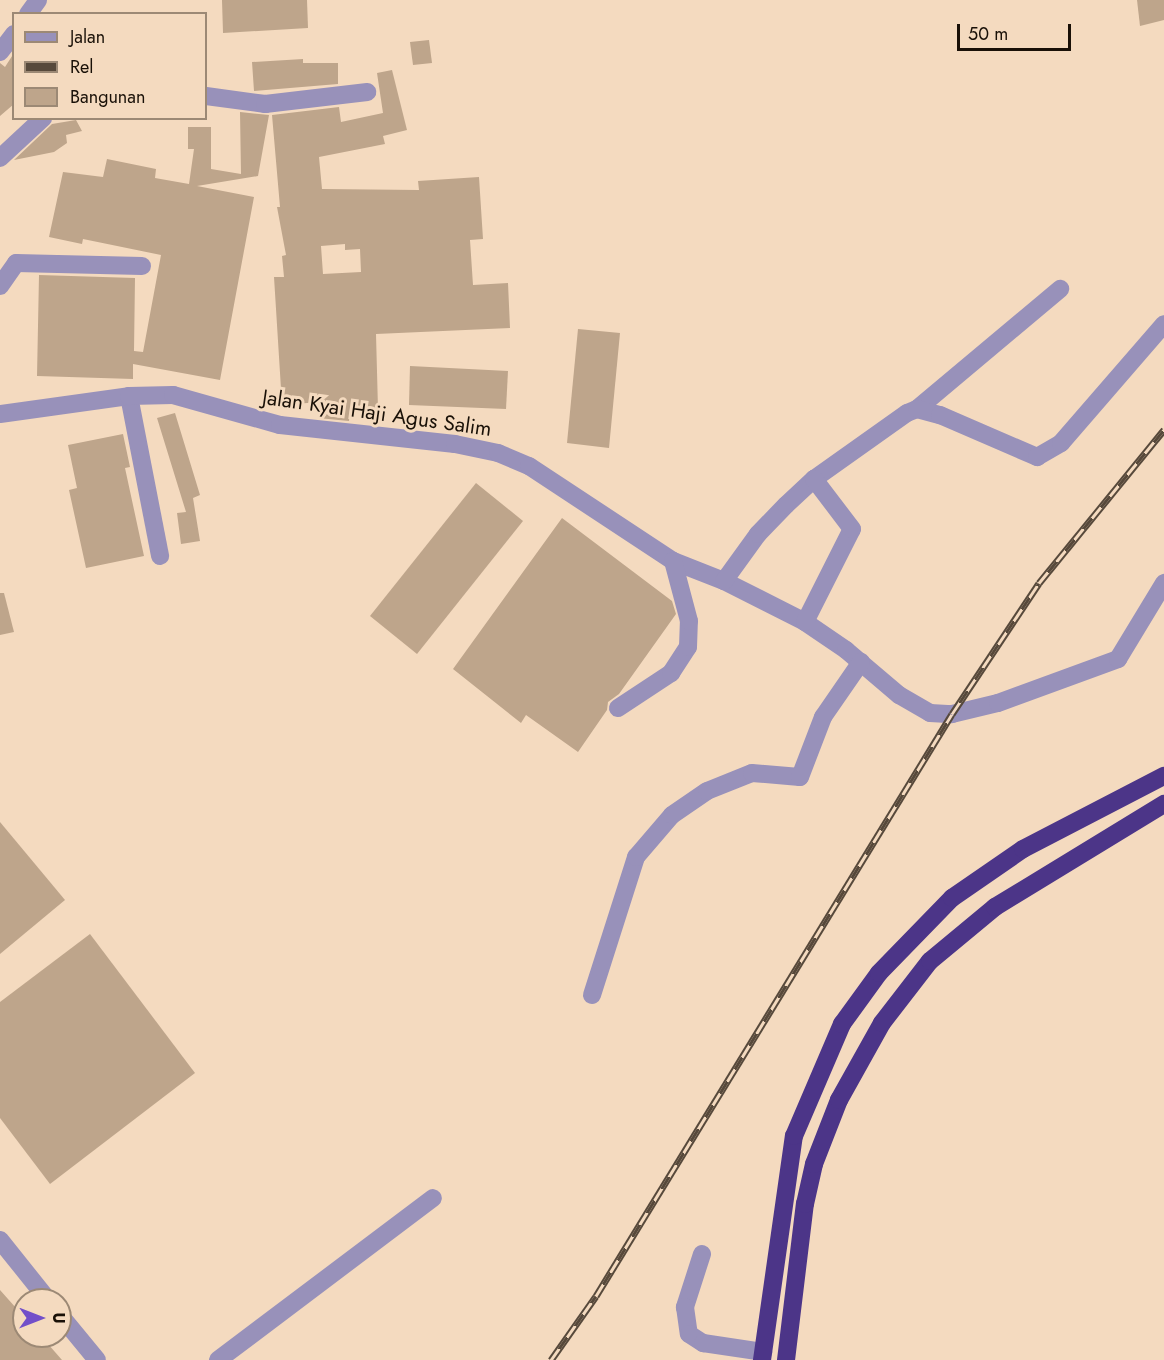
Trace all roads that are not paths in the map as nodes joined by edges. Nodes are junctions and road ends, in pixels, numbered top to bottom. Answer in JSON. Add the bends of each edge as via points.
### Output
{"nodes":[{"id":1,"x":12,"y":37,"type":"edge"},
{"id":2,"x":0,"y":52,"type":"edge"},
{"id":3,"x":368,"y":92,"type":"dead end"},
{"id":4,"x":207,"y":96,"type":"edge"},
{"id":5,"x":42,"y":120,"type":"edge"},
{"id":6,"x":0,"y":158,"type":"edge"},
{"id":7,"x":141,"y":266,"type":"dead end"},
{"id":8,"x":0,"y":286,"type":"edge"},
{"id":9,"x":1060,"y":289,"type":"dead end"},
{"id":10,"x":1164,"y":324,"type":"edge"},
{"id":11,"x":129,"y":396,"type":"junction"},
{"id":12,"x":917,"y":409,"type":"junction"},
{"id":13,"x":0,"y":414,"type":"edge"},
{"id":14,"x":814,"y":479,"type":"junction"},
{"id":15,"x":160,"y":556,"type":"dead end"},
{"id":16,"x":673,"y":561,"type":"junction"},
{"id":17,"x":724,"y":581,"type":"junction"},
{"id":18,"x":1164,"y":583,"type":"edge"},
{"id":19,"x":805,"y":622,"type":"junction"},
{"id":20,"x":861,"y":662,"type":"junction"},
{"id":21,"x":618,"y":708,"type":"dead end"},
{"id":22,"x":1164,"y":776,"type":"edge"},
{"id":23,"x":1164,"y":804,"type":"edge"},
{"id":24,"x":592,"y":995,"type":"dead end"},
{"id":25,"x":433,"y":1198,"type":"dead end"},
{"id":26,"x":0,"y":1240,"type":"edge"},
{"id":27,"x":702,"y":1254,"type":"dead end"},
{"id":28,"x":38,"y":1288,"type":"edge"},
{"id":29,"x":72,"y":1330,"type":"edge"},
{"id":30,"x":762,"y":1356,"type":"edge"},
{"id":31,"x":97,"y":1360,"type":"edge"},
{"id":32,"x":218,"y":1360,"type":"edge"},
{"id":33,"x":786,"y":1360,"type":"edge"}],
"edges":[{"from":1,"to":2,"type":"street"},
{"from":3,"to":4,"type":"street","via":[[265,104]]},
{"from":5,"to":6,"type":"street"},
{"from":7,"to":8,"type":"street","via":[[16,263]]},
{"from":9,"to":12,"type":"street"},
{"from":10,"to":12,"type":"street","via":[[1061,443],[1037,457]]},
{"from":11,"to":13,"type":"street","name":"Jalan Kyai Haji Agus Salim"},
{"from":11,"to":15,"type":"street"},
{"from":11,"to":16,"type":"street","name":"Jalan Kyai Haji Agus Salim","via":[[173,395],[280,425],[455,444],[498,453],[529,466]]},
{"from":12,"to":14,"type":"street"},
{"from":14,"to":17,"type":"street","via":[[758,534]]},
{"from":14,"to":19,"type":"street","via":[[852,529]]},
{"from":16,"to":17,"type":"street","name":"Jalan Kyai Haji Agus Salim"},
{"from":16,"to":21,"type":"street","via":[[689,621],[688,647],[671,673]]},
{"from":17,"to":19,"type":"street","name":"Jalan Kyai Haji Agus Salim"},
{"from":18,"to":20,"type":"street","name":"Jalan Kyai Haji Agus Salim","via":[[1118,659],[998,703],[952,714],[930,713],[899,695]]},
{"from":19,"to":20,"type":"street","name":"Jalan Kyai Haji Agus Salim"},
{"from":20,"to":24,"type":"street","via":[[823,717],[800,777],[752,773],[717,786],[672,815],[636,857]]},
{"from":22,"to":30,"type":"highway","via":[[1023,849],[952,898],[879,973],[842,1024],[795,1136]]},
{"from":23,"to":33,"type":"highway","via":[[995,907],[930,962],[882,1023],[839,1100],[814,1164],[805,1204]]},
{"from":25,"to":32,"type":"street"},
{"from":26,"to":28,"type":"street"},
{"from":27,"to":30,"type":"street","via":[[685,1306],[690,1334],[703,1343]]},
{"from":29,"to":31,"type":"street"}]}
